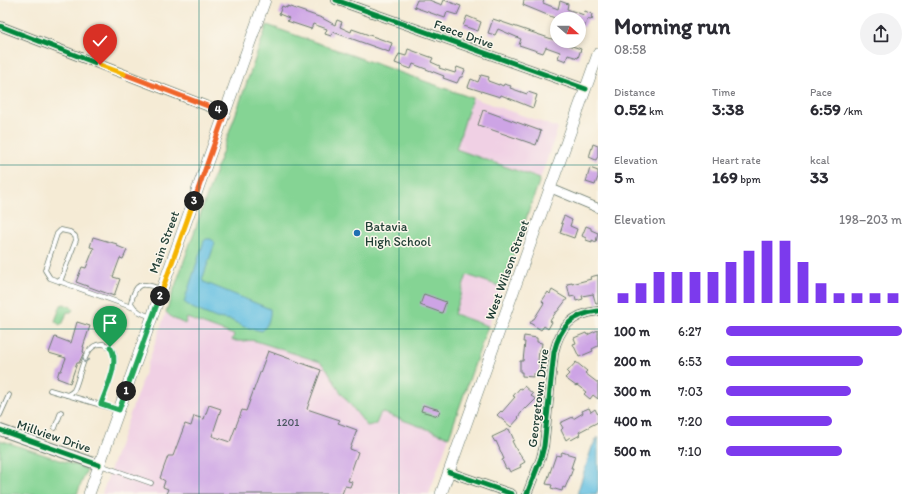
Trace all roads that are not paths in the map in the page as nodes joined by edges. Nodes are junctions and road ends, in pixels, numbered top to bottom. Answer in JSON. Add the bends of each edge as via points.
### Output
{"nodes":[{"id":1,"x":265,"y":0,"type":"edge"},
{"id":2,"x":336,"y":0,"type":"edge"},
{"id":3,"x":0,"y":26,"type":"edge"},
{"id":4,"x":598,"y":54,"type":"edge"},
{"id":5,"x":586,"y":89,"type":"junction"},
{"id":6,"x":225,"y":113,"type":"junction"},
{"id":7,"x":550,"y":188,"type":"junction"},
{"id":8,"x":598,"y":208,"type":"edge"},
{"id":9,"x":60,"y":282,"type":"junction"},
{"id":10,"x":162,"y":289,"type":"junction"},
{"id":11,"x":134,"y":308,"type":"junction"},
{"id":12,"x":598,"y":311,"type":"edge"},
{"id":13,"x":152,"y":317,"type":"junction"},
{"id":14,"x":50,"y":390,"type":"dead end"},
{"id":15,"x":9,"y":395,"type":"dead end"},
{"id":16,"x":67,"y":396,"type":"junction"},
{"id":17,"x":101,"y":404,"type":"junction"},
{"id":18,"x":119,"y":410,"type":"junction"},
{"id":19,"x":61,"y":412,"type":"dead end"},
{"id":20,"x":0,"y":415,"type":"edge"},
{"id":21,"x":55,"y":428,"type":"dead end"},
{"id":22,"x":0,"y":430,"type":"edge"},
{"id":23,"x":99,"y":465,"type":"junction"},
{"id":24,"x":449,"y":472,"type":"junction"},
{"id":25,"x":151,"y":483,"type":"dead end"},
{"id":26,"x":89,"y":494,"type":"edge"},
{"id":27,"x":441,"y":494,"type":"edge"},
{"id":28,"x":512,"y":494,"type":"edge"},
{"id":29,"x":528,"y":494,"type":"edge"}],
"edges":[{"from":1,"to":6,"type":"main road","name":"Main Street"},
{"from":2,"to":5,"type":"street","name":"Feece Drive"},
{"from":3,"to":6,"type":"street"},
{"from":4,"to":5,"type":"main road","name":"West Wilson Street"},
{"from":5,"to":7,"type":"main road","name":"West Wilson Street"},
{"from":6,"to":10,"type":"main road","name":"Main Street"},
{"from":7,"to":8,"type":"street"},
{"from":7,"to":24,"type":"main road","name":"West Wilson Street"},
{"from":9,"to":9,"type":"lane","via":[[50,278],[45,270],[57,234],[61,230],[70,232],[76,240]]},
{"from":9,"to":11,"type":"lane"},
{"from":10,"to":11,"type":"lane","via":[[146,284],[140,286],[136,289],[131,303]]},
{"from":10,"to":13,"type":"main road","name":"Main Street"},
{"from":11,"to":13,"type":"lane","via":[[139,313]]},
{"from":12,"to":29,"type":"street","name":"Georgetown Drive","via":[[582,314],[572,320],[557,339],[544,446]]},
{"from":13,"to":18,"type":"main road","name":"Main Street"},
{"from":14,"to":16,"type":"lane"},
{"from":15,"to":20,"type":"lane"},
{"from":16,"to":17,"type":"lane"},
{"from":17,"to":16,"type":"lane","one_way":true,"via":[[114,367],[113,352],[105,344],[94,346],[88,351],[73,392]]},
{"from":17,"to":18,"type":"lane"},
{"from":18,"to":23,"type":"main road","name":"Main Street"},
{"from":19,"to":21,"type":"lane"},
{"from":22,"to":23,"type":"street","name":"Millview Drive"},
{"from":23,"to":25,"type":"lane"},
{"from":23,"to":26,"type":"main road","name":"Main Street"},
{"from":24,"to":27,"type":"main road","name":"West Wilson Street"},
{"from":24,"to":28,"type":"street"}]}
